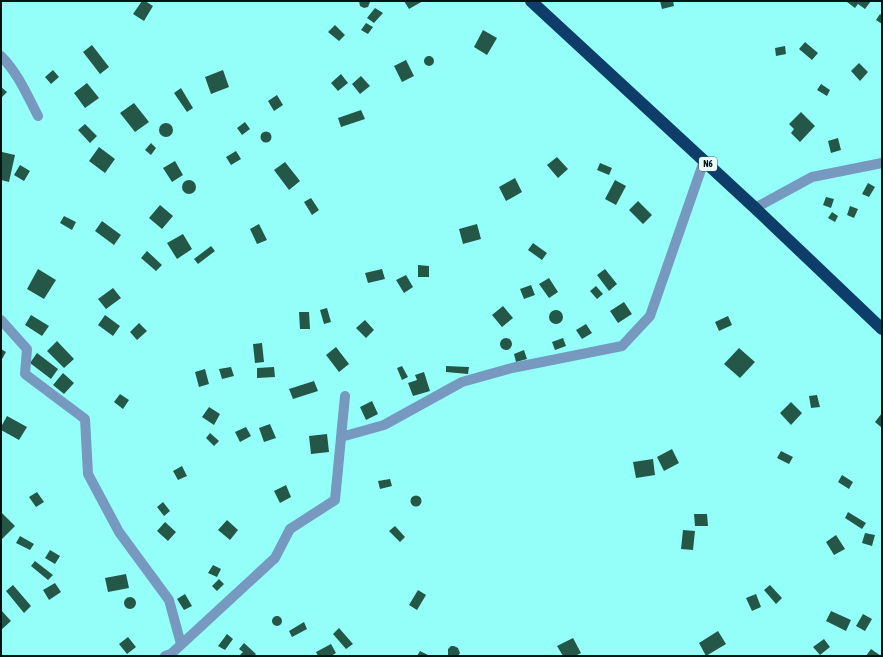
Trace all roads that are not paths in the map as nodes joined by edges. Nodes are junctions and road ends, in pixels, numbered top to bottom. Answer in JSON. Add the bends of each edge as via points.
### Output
{"nodes":[{"id":1,"x":531,"y":1,"type":"edge"},
{"id":2,"x":1,"y":56,"type":"edge"},
{"id":3,"x":38,"y":116,"type":"dead end"},
{"id":4,"x":704,"y":161,"type":"junction"},
{"id":5,"x":882,"y":163,"type":"edge"},
{"id":6,"x":755,"y":208,"type":"junction"},
{"id":7,"x":1,"y":320,"type":"edge"},
{"id":8,"x":882,"y":329,"type":"edge"},
{"id":9,"x":344,"y":396,"type":"dead end"},
{"id":10,"x":341,"y":436,"type":"junction"},
{"id":11,"x":181,"y":644,"type":"junction"},
{"id":12,"x":165,"y":656,"type":"edge"}],
"edges":[{"from":1,"to":4,"type":"highway","number":"N6"},
{"from":2,"to":3,"type":"street","via":[[19,79]]},
{"from":4,"to":6,"type":"highway","number":"N6"},
{"from":4,"to":10,"type":"street","via":[[650,316],[622,346],[512,368],[462,382],[384,425]]},
{"from":5,"to":6,"type":"street","via":[[812,177]]},
{"from":6,"to":8,"type":"highway","number":"N6"},
{"from":7,"to":11,"type":"street","via":[[27,349],[25,374],[85,419],[88,474],[119,532],[169,600]]},
{"from":9,"to":10,"type":"street"},
{"from":10,"to":11,"type":"street","via":[[335,500],[290,529],[275,558]]},
{"from":11,"to":12,"type":"street"}]}
